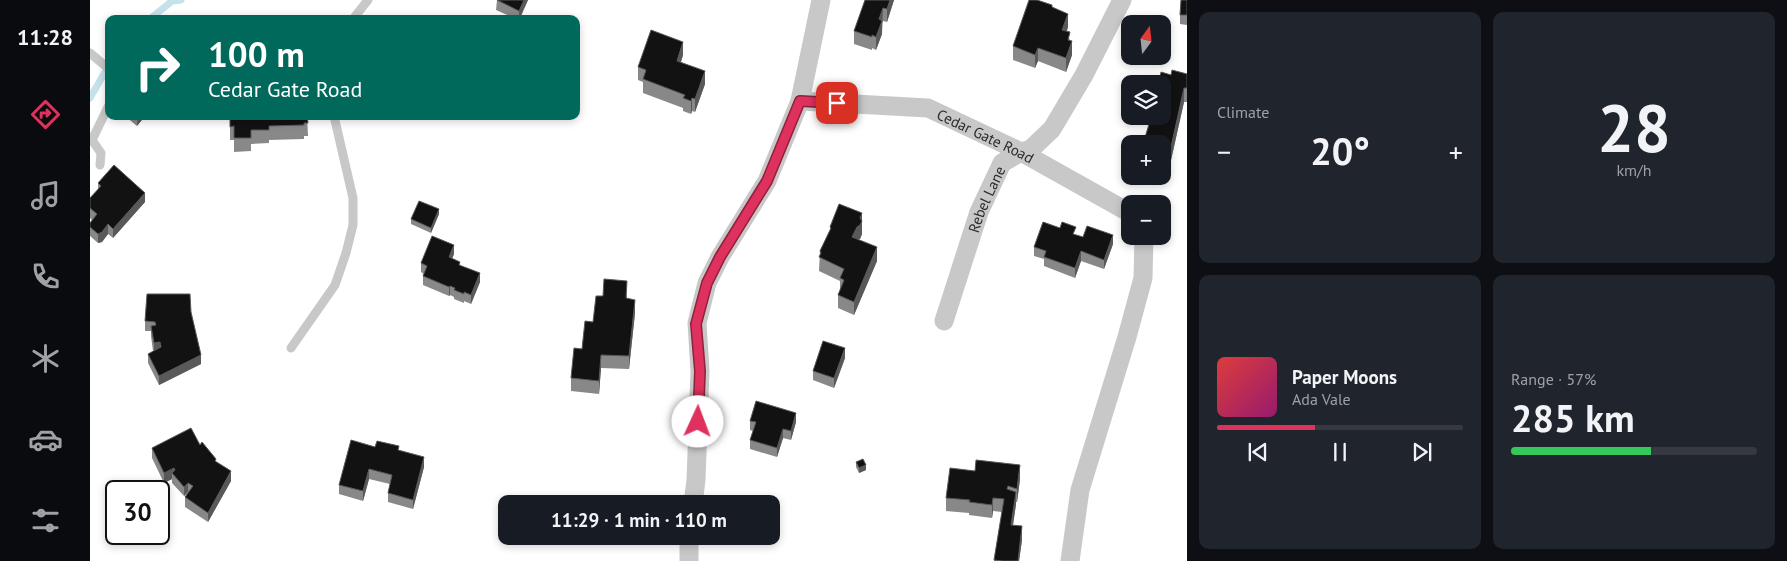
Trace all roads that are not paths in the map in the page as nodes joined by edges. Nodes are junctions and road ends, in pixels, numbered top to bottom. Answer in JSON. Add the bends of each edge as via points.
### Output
{"nodes":[{"id":1,"x":368,"y":0,"type":"edge"},
{"id":2,"x":821,"y":0,"type":"edge"},
{"id":3,"x":1122,"y":0,"type":"edge"},
{"id":4,"x":356,"y":15,"type":"edge"},
{"id":5,"x":92,"y":55,"type":"edge"},
{"id":6,"x":105,"y":66,"type":"edge"},
{"id":7,"x":800,"y":101,"type":"junction"},
{"id":8,"x":105,"y":113,"type":"edge"},
{"id":9,"x":335,"y":120,"type":"edge"},
{"id":10,"x":1021,"y":152,"type":"junction"},
{"id":11,"x":100,"y":165,"type":"dead end"},
{"id":12,"x":1121,"y":208,"type":"edge"},
{"id":13,"x":1144,"y":245,"type":"edge"},
{"id":14,"x":944,"y":321,"type":"dead end"},
{"id":15,"x":291,"y":348,"type":"dead end"},
{"id":16,"x":694,"y":495,"type":"edge"},
{"id":17,"x":689,"y":545,"type":"edge"},
{"id":18,"x":689,"y":561,"type":"edge"},
{"id":19,"x":1070,"y":561,"type":"edge"}],
"edges":[{"from":1,"to":4,"type":"lane"},
{"from":2,"to":7,"type":"street"},
{"from":3,"to":10,"type":"street","name":"Rebel Lane","via":[[1052,129],[1031,150]]},
{"from":5,"to":6,"type":"lane"},
{"from":7,"to":10,"type":"street","name":"Cedar Gate Road","via":[[928,108]]},
{"from":7,"to":16,"type":"street","via":[[767,181],[707,283],[696,324],[700,371]]},
{"from":8,"to":11,"type":"lane","via":[[92,140],[101,153]]},
{"from":9,"to":15,"type":"lane","via":[[353,198],[353,225],[335,285]]},
{"from":10,"to":12,"type":"street","name":"Cedar Gate Road"},
{"from":10,"to":14,"type":"street","name":"Rebel Lane","via":[[1002,163],[979,212]]},
{"from":13,"to":19,"type":"street","via":[[1143,278],[1080,490]]},
{"from":17,"to":18,"type":"street"}]}
